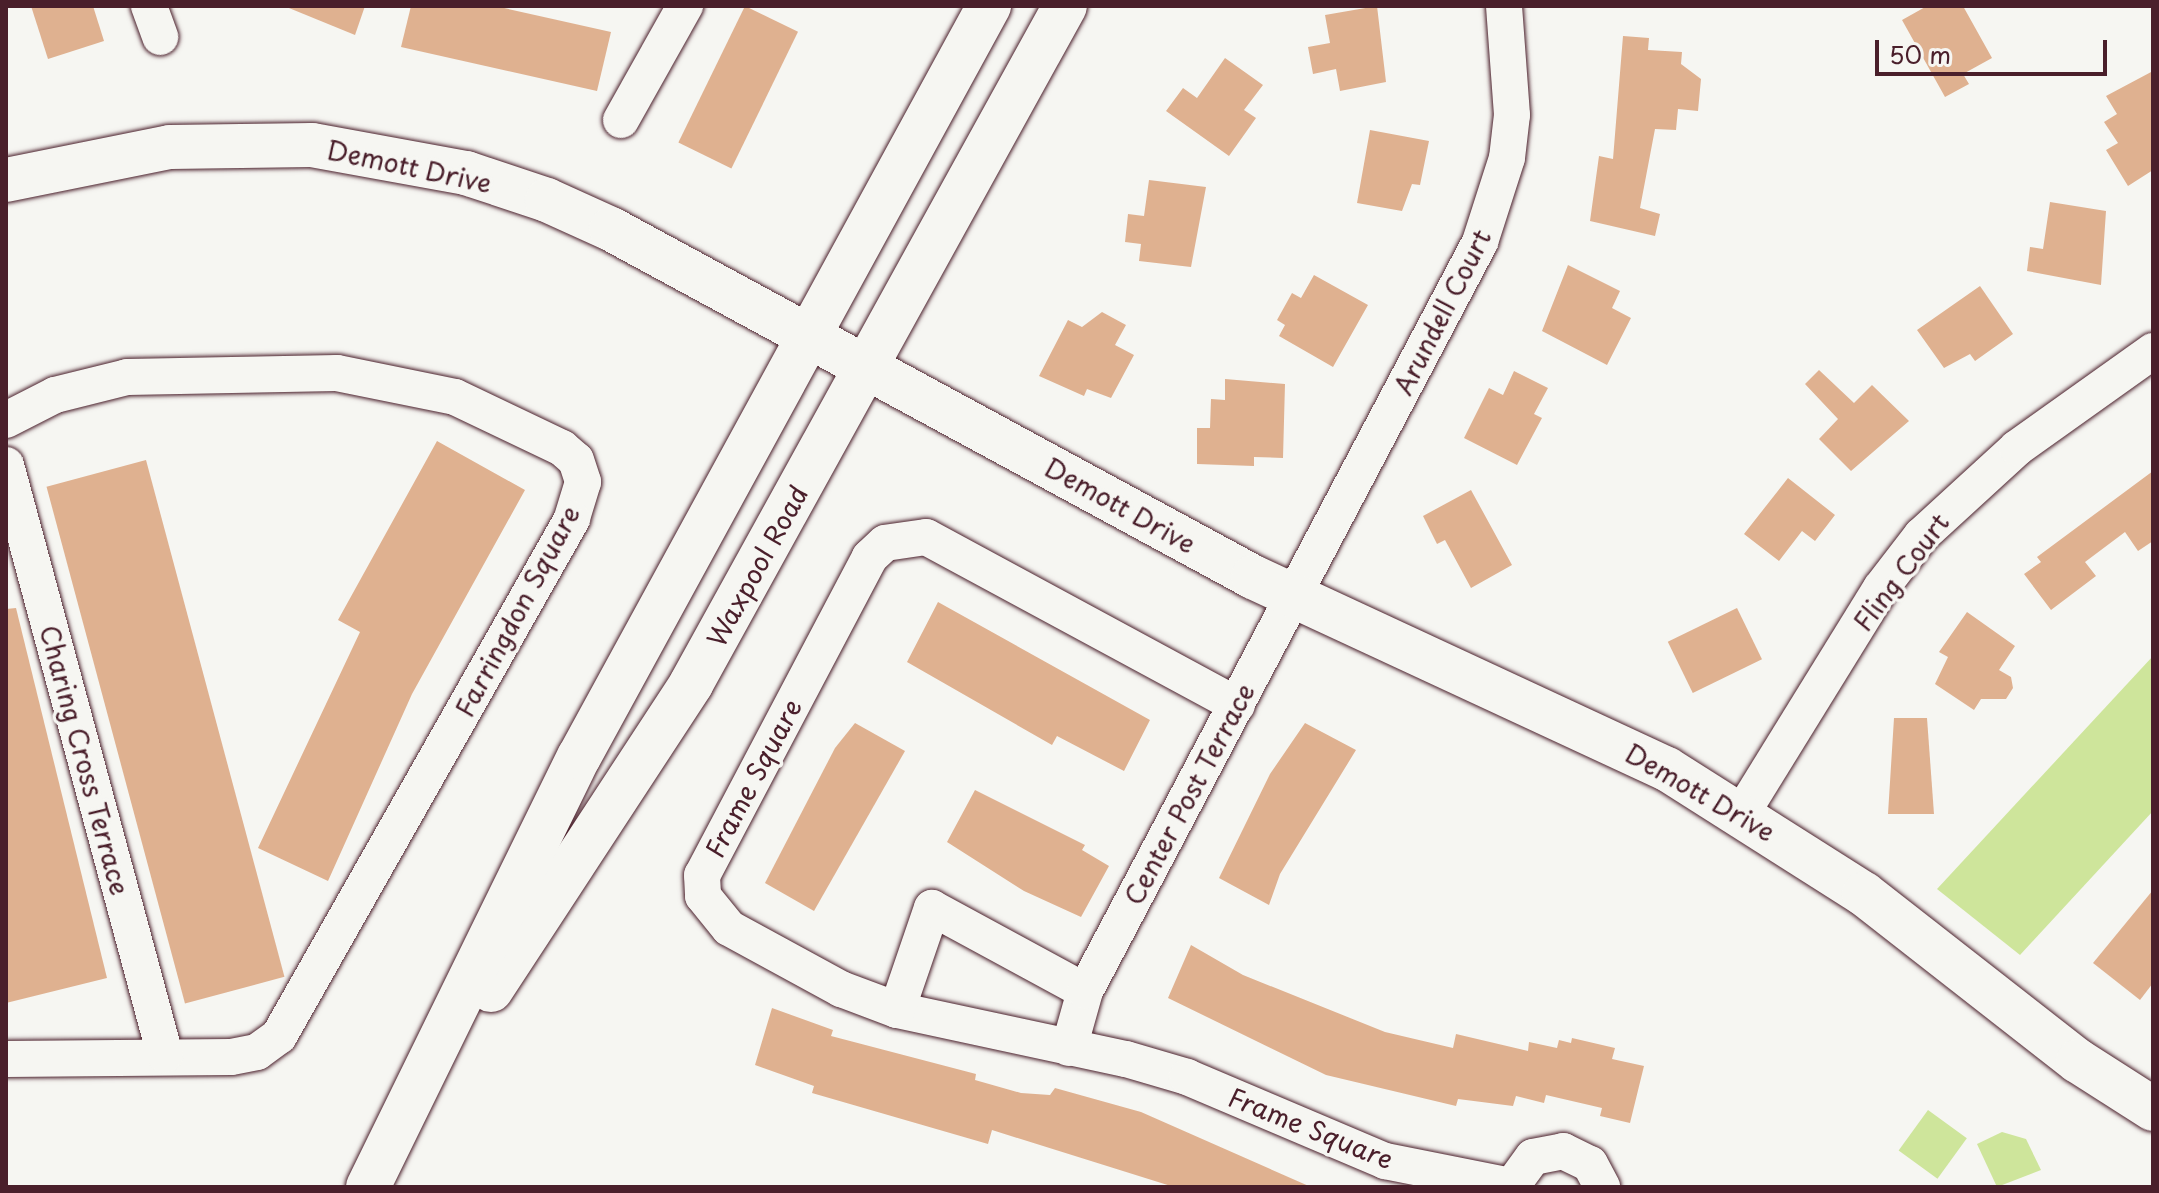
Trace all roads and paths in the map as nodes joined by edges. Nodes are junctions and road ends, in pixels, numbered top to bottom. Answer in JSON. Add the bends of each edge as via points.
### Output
{"nodes":[{"id":1,"x":989,"y":6,"type":"edge"},
{"id":2,"x":1065,"y":6,"type":"edge"},
{"id":3,"x":1504,"y":6,"type":"edge"},
{"id":4,"x":680,"y":8,"type":"edge"},
{"id":5,"x":621,"y":120,"type":"dead end"},
{"id":6,"x":6,"y":180,"type":"edge"},
{"id":7,"x":808,"y":338,"type":"junction"},
{"id":8,"x":2153,"y":351,"type":"edge"},
{"id":9,"x":868,"y":369,"type":"junction"},
{"id":10,"x":6,"y":420,"type":"edge"},
{"id":11,"x":6,"y":465,"type":"edge"},
{"id":12,"x":1293,"y":597,"type":"junction"},
{"id":13,"x":1237,"y":705,"type":"junction"},
{"id":14,"x":1742,"y":813,"type":"junction"},
{"id":15,"x":1085,"y":991,"type":"junction"},
{"id":16,"x":897,"y":1010,"type":"junction"},
{"id":17,"x":1069,"y":1048,"type":"junction"},
{"id":18,"x":165,"y":1055,"type":"junction"},
{"id":19,"x":6,"y":1059,"type":"edge"},
{"id":20,"x":413,"y":1104,"type":"junction"},
{"id":21,"x":2153,"y":1109,"type":"edge"},
{"id":22,"x":368,"y":1187,"type":"edge"},
{"id":23,"x":1511,"y":1187,"type":"edge"},
{"id":24,"x":1602,"y":1187,"type":"edge"}],
"edges":[{"from":1,"to":7,"type":"street","name":"Waxpool Road"},
{"from":2,"to":9,"type":"street","name":"Waxpool Road"},
{"from":3,"to":12,"type":"street","name":"Arundell Court","via":[[1512,115],[1496,201],[1480,242]]},
{"from":4,"to":5,"type":"street"},
{"from":6,"to":7,"type":"street","name":"Demott Drive","via":[[170,147],[312,145],[382,154],[547,200]]},
{"from":7,"to":9,"type":"street","name":"Demott Drive"},
{"from":7,"to":20,"type":"street","name":"Waxpool Road","via":[[579,757]]},
{"from":8,"to":14,"type":"street","name":"Fling Court","via":[[2017,448],[1921,536],[1881,588]]},
{"from":9,"to":12,"type":"street","name":"Demott Drive"},
{"from":9,"to":20,"type":"street","name":"Waxpool Road","via":[[691,684]]},
{"from":10,"to":18,"type":"street","name":"Farringdon Square","via":[[55,395],[127,377],[337,373],[455,397],[562,448],[576,460],[583,482],[572,519],[279,1036],[257,1052],[231,1057]]},
{"from":11,"to":18,"type":"street","name":"Charing Cross Terrace"},
{"from":12,"to":13,"type":"street","name":"Center Post Terrace"},
{"from":12,"to":14,"type":"street","name":"Demott Drive","via":[[1577,723]]},
{"from":13,"to":15,"type":"street","name":"Center Post Terrace"},
{"from":13,"to":16,"type":"street","name":"Frame Square","via":[[926,537],[885,543],[870,557],[702,875],[703,896],[729,928],[841,989]]},
{"from":14,"to":21,"type":"street","name":"Demott Drive","via":[[1864,894],[2078,1061]]},
{"from":15,"to":16,"type":"street","via":[[932,908]]},
{"from":15,"to":17,"type":"street","name":"Center Post Terrace"},
{"from":16,"to":17,"type":"street","name":"Frame Square"},
{"from":17,"to":23,"type":"street","name":"Frame Square","via":[[1187,1077],[1385,1161]]},
{"from":18,"to":19,"type":"street","name":"Farringdon Square"},
{"from":20,"to":22,"type":"street","name":"Waxpool Road"},
{"from":23,"to":24,"type":"street","name":"Frame Square","via":[[1533,1157],[1563,1151],[1590,1164]]}]}
